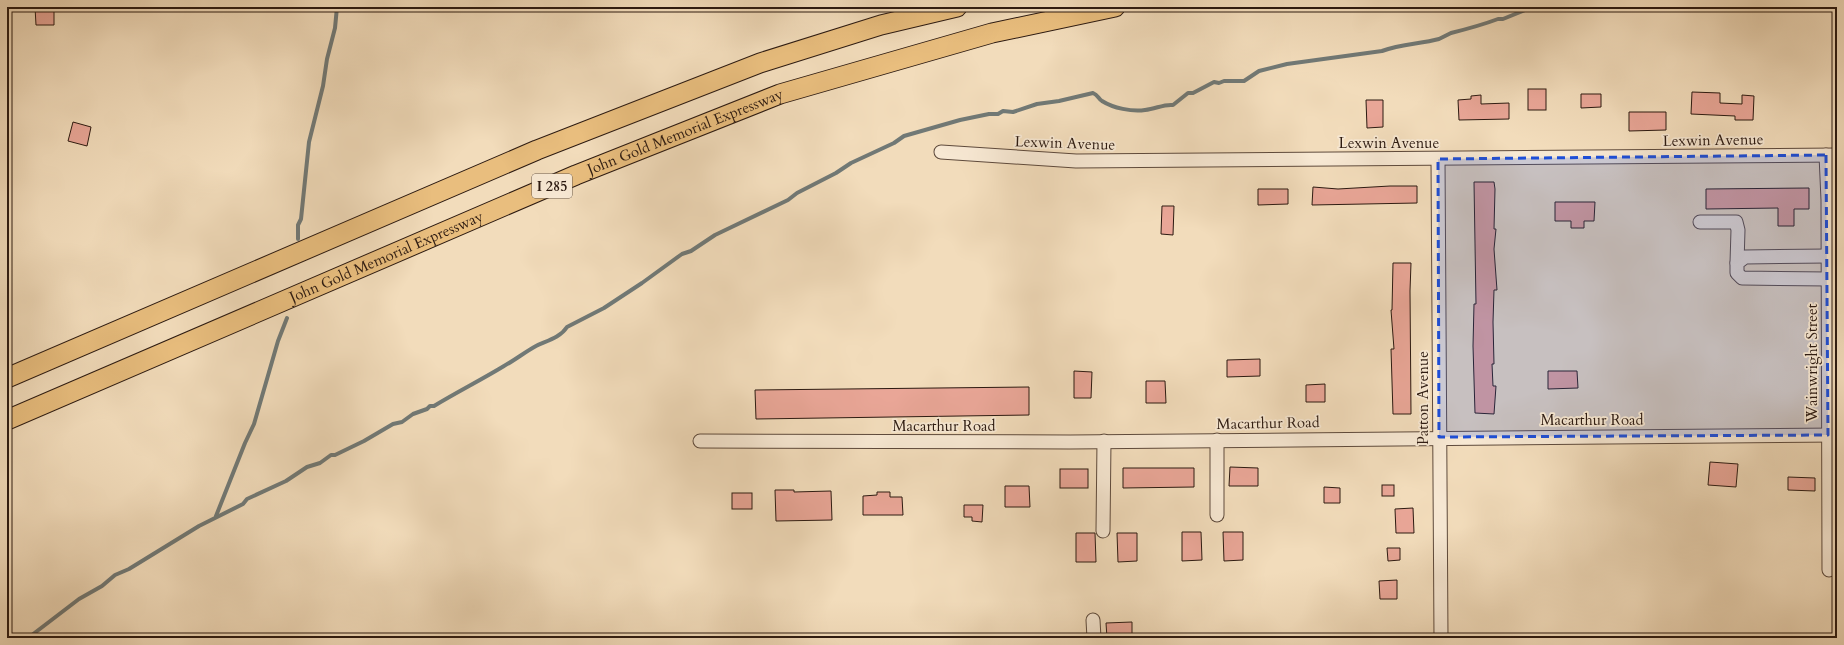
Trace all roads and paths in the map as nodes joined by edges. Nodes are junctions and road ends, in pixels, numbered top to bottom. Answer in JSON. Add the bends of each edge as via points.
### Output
{"nodes":[{"id":1,"x":957,"y":7,"type":"edge"},
{"id":2,"x":1115,"y":7,"type":"edge"},
{"id":3,"x":941,"y":152,"type":"dead end"},
{"id":4,"x":1831,"y":155,"type":"edge"},
{"id":5,"x":1438,"y":159,"type":"junction"},
{"id":6,"x":1700,"y":222,"type":"dead end"},
{"id":7,"x":1828,"y":256,"type":"junction"},
{"id":8,"x":1737,"y":263,"type":"junction"},
{"id":9,"x":1828,"y":279,"type":"junction"},
{"id":10,"x":7,"y":378,"type":"edge"},
{"id":11,"x":7,"y":420,"type":"edge"},
{"id":12,"x":1832,"y":435,"type":"edge"},
{"id":13,"x":1439,"y":437,"type":"junction"},
{"id":14,"x":1217,"y":440,"type":"junction"},
{"id":15,"x":700,"y":441,"type":"dead end"},
{"id":16,"x":1104,"y":441,"type":"junction"},
{"id":17,"x":1217,"y":515,"type":"dead end"},
{"id":18,"x":1103,"y":531,"type":"dead end"},
{"id":19,"x":1829,"y":570,"type":"dead end"},
{"id":20,"x":1094,"y":620,"type":"dead end"},
{"id":21,"x":1094,"y":638,"type":"edge"},
{"id":22,"x":1441,"y":638,"type":"edge"}],
"edges":[{"from":1,"to":10,"type":"highway","number":"I 285","via":[[881,26],[760,63],[552,144]]},
{"from":2,"to":11,"type":"highway","name":"John Gold Memorial Expressway","number":"I 285","via":[[992,33],[780,94],[576,175]]},
{"from":3,"to":5,"type":"street","name":"Lexwin Avenue","via":[[1076,161]]},
{"from":4,"to":5,"type":"street","name":"Lexwin Avenue"},
{"from":4,"to":7,"type":"street","name":"Wainwright Street"},
{"from":5,"to":13,"type":"street","name":"Patton Avenue"},
{"from":6,"to":8,"type":"street","via":[[1736,222]]},
{"from":7,"to":8,"type":"street","via":[[1745,257]]},
{"from":7,"to":9,"type":"street","name":"Wainwright Street"},
{"from":8,"to":9,"type":"street","via":[[1737,273],[1742,278]]},
{"from":9,"to":12,"type":"street","name":"Wainwright Street"},
{"from":12,"to":13,"type":"street","name":"Macarthur Road"},
{"from":12,"to":19,"type":"street","name":"Wainwright Street"},
{"from":13,"to":14,"type":"street","name":"Macarthur Road"},
{"from":13,"to":22,"type":"street","name":"Patton Avenue"},
{"from":14,"to":16,"type":"street","name":"Macarthur Road"},
{"from":14,"to":17,"type":"street"},
{"from":15,"to":16,"type":"street","name":"Macarthur Road"},
{"from":16,"to":18,"type":"street"},
{"from":20,"to":21,"type":"street"}]}
